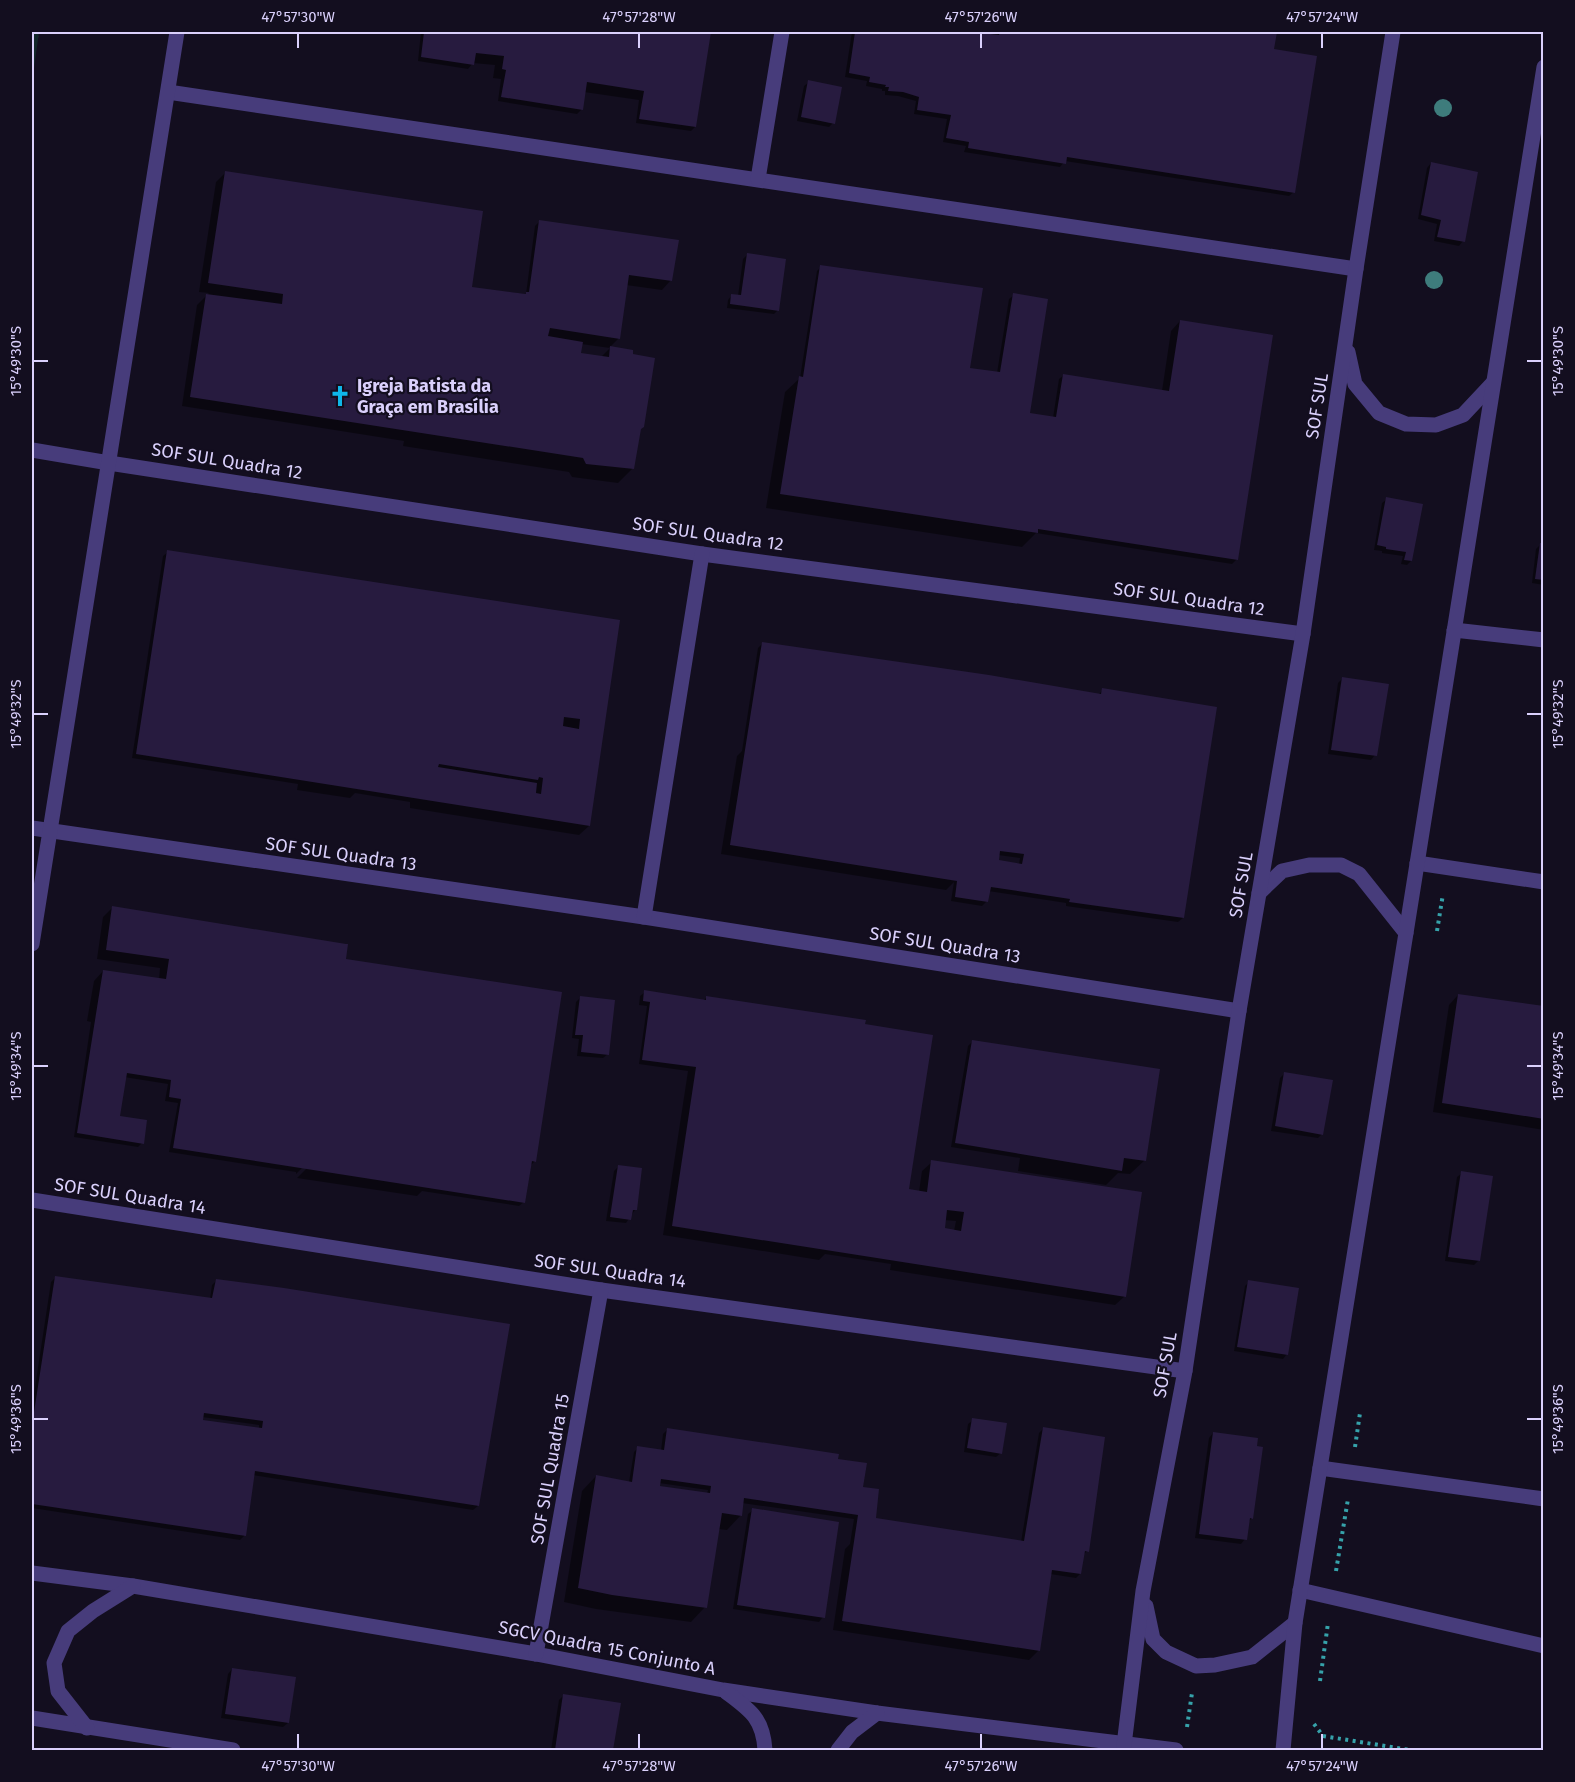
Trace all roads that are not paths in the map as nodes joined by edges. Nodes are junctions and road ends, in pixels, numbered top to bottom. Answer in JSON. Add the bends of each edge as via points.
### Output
{"nodes":[{"id":1,"x":177,"y":32,"type":"edge"},
{"id":2,"x":782,"y":32,"type":"edge"},
{"id":3,"x":1393,"y":32,"type":"edge"},
{"id":4,"x":1544,"y":67,"type":"edge"},
{"id":5,"x":168,"y":93,"type":"junction"},
{"id":6,"x":758,"y":179,"type":"junction"},
{"id":7,"x":1356,"y":270,"type":"junction"},
{"id":8,"x":1346,"y":343,"type":"junction"},
{"id":9,"x":1493,"y":383,"type":"junction"},
{"id":10,"x":32,"y":450,"type":"edge"},
{"id":11,"x":109,"y":463,"type":"junction"},
{"id":12,"x":702,"y":554,"type":"junction"},
{"id":13,"x":1454,"y":630,"type":"junction"},
{"id":14,"x":1303,"y":634,"type":"junction"},
{"id":15,"x":1544,"y":640,"type":"edge"},
{"id":16,"x":32,"y":828,"type":"edge"},
{"id":17,"x":50,"y":831,"type":"junction"},
{"id":18,"x":1417,"y":863,"type":"junction"},
{"id":19,"x":1544,"y":882,"type":"edge"},
{"id":20,"x":1259,"y":893,"type":"junction"},
{"id":21,"x":644,"y":917,"type":"junction"},
{"id":22,"x":1406,"y":933,"type":"junction"},
{"id":23,"x":32,"y":944,"type":"edge"},
{"id":24,"x":1239,"y":1011,"type":"junction"},
{"id":25,"x":32,"y":1200,"type":"edge"},
{"id":26,"x":601,"y":1290,"type":"junction"},
{"id":27,"x":1185,"y":1371,"type":"junction"},
{"id":28,"x":1320,"y":1468,"type":"junction"},
{"id":29,"x":1544,"y":1499,"type":"edge"},
{"id":30,"x":32,"y":1573,"type":"edge"},
{"id":31,"x":133,"y":1586,"type":"junction"},
{"id":32,"x":1300,"y":1590,"type":"junction"},
{"id":33,"x":1143,"y":1592,"type":"junction"},
{"id":34,"x":1294,"y":1623,"type":"junction"},
{"id":35,"x":1544,"y":1646,"type":"edge"},
{"id":36,"x":536,"y":1654,"type":"junction"},
{"id":37,"x":723,"y":1690,"type":"junction"},
{"id":38,"x":877,"y":1713,"type":"junction"},
{"id":39,"x":32,"y":1718,"type":"edge"},
{"id":40,"x":87,"y":1728,"type":"junction"},
{"id":41,"x":1124,"y":1745,"type":"junction"},
{"id":42,"x":233,"y":1750,"type":"edge"},
{"id":43,"x":765,"y":1750,"type":"edge"},
{"id":44,"x":838,"y":1750,"type":"edge"},
{"id":45,"x":1176,"y":1750,"type":"edge"},
{"id":46,"x":1283,"y":1750,"type":"edge"}],
"edges":[{"from":1,"to":5,"type":"street"},
{"from":2,"to":6,"type":"street"},
{"from":3,"to":7,"type":"street","name":"SOF SUL"},
{"from":4,"to":9,"type":"street"},
{"from":5,"to":6,"type":"street"},
{"from":5,"to":11,"type":"street"},
{"from":6,"to":7,"type":"street"},
{"from":7,"to":8,"type":"street","name":"SOF SUL"},
{"from":8,"to":9,"type":"street","via":[[1355,384],[1379,413],[1406,424],[1436,425],[1463,415]]},
{"from":8,"to":14,"type":"street","name":"SOF SUL"},
{"from":9,"to":13,"type":"street"},
{"from":10,"to":11,"type":"street","name":"SOF SUL Quadra 12"},
{"from":11,"to":12,"type":"street","name":"SOF SUL Quadra 12"},
{"from":11,"to":17,"type":"street"},
{"from":12,"to":14,"type":"street","name":"SOF SUL Quadra 12"},
{"from":12,"to":21,"type":"street"},
{"from":13,"to":15,"type":"street"},
{"from":13,"to":18,"type":"street"},
{"from":14,"to":20,"type":"street","name":"SOF SUL"},
{"from":16,"to":17,"type":"street","name":"SOF SUL Quadra 13"},
{"from":17,"to":21,"type":"street","name":"SOF SUL Quadra 13"},
{"from":17,"to":23,"type":"street"},
{"from":18,"to":19,"type":"street"},
{"from":18,"to":22,"type":"street"},
{"from":20,"to":22,"type":"street","via":[[1282,871],[1309,864],[1341,865],[1359,874]]},
{"from":20,"to":24,"type":"street","name":"SOF SUL"},
{"from":21,"to":24,"type":"street","name":"SOF SUL Quadra 13"},
{"from":22,"to":28,"type":"street"},
{"from":24,"to":27,"type":"street","name":"SOF SUL"},
{"from":25,"to":26,"type":"street","name":"SOF SUL Quadra 14"},
{"from":26,"to":27,"type":"street","name":"SOF SUL Quadra 14"},
{"from":26,"to":36,"type":"street","name":"SOF SUL Quadra 15"},
{"from":27,"to":33,"type":"street","name":"SOF SUL"},
{"from":28,"to":29,"type":"street"},
{"from":28,"to":32,"type":"street"},
{"from":30,"to":31,"type":"street","name":"SGCV Quadra 15 Conjunto A"},
{"from":31,"to":36,"type":"street","name":"SGCV Quadra 15 Conjunto A"},
{"from":31,"to":40,"type":"street","via":[[68,1631],[54,1663],[58,1691]]},
{"from":32,"to":34,"type":"street"},
{"from":32,"to":35,"type":"street"},
{"from":33,"to":34,"type":"street","via":[[1153,1639],[1166,1652],[1196,1666],[1252,1658]]},
{"from":33,"to":41,"type":"street","name":"SOF SUL"},
{"from":34,"to":46,"type":"street"},
{"from":36,"to":37,"type":"street","name":"SGCV Quadra 15 Conjunto A"},
{"from":37,"to":38,"type":"street","name":"SGCV Quadra 15 Conjunto A"},
{"from":37,"to":43,"type":"street","via":[[752,1711],[764,1734]]},
{"from":38,"to":41,"type":"street","name":"SGCV Quadra 15 Conjunto A"},
{"from":38,"to":44,"type":"street","via":[[852,1732]]},
{"from":39,"to":40,"type":"street"},
{"from":40,"to":42,"type":"street"},
{"from":41,"to":45,"type":"street","name":"SGCV Quadra 15 Conjunto A"}]}
